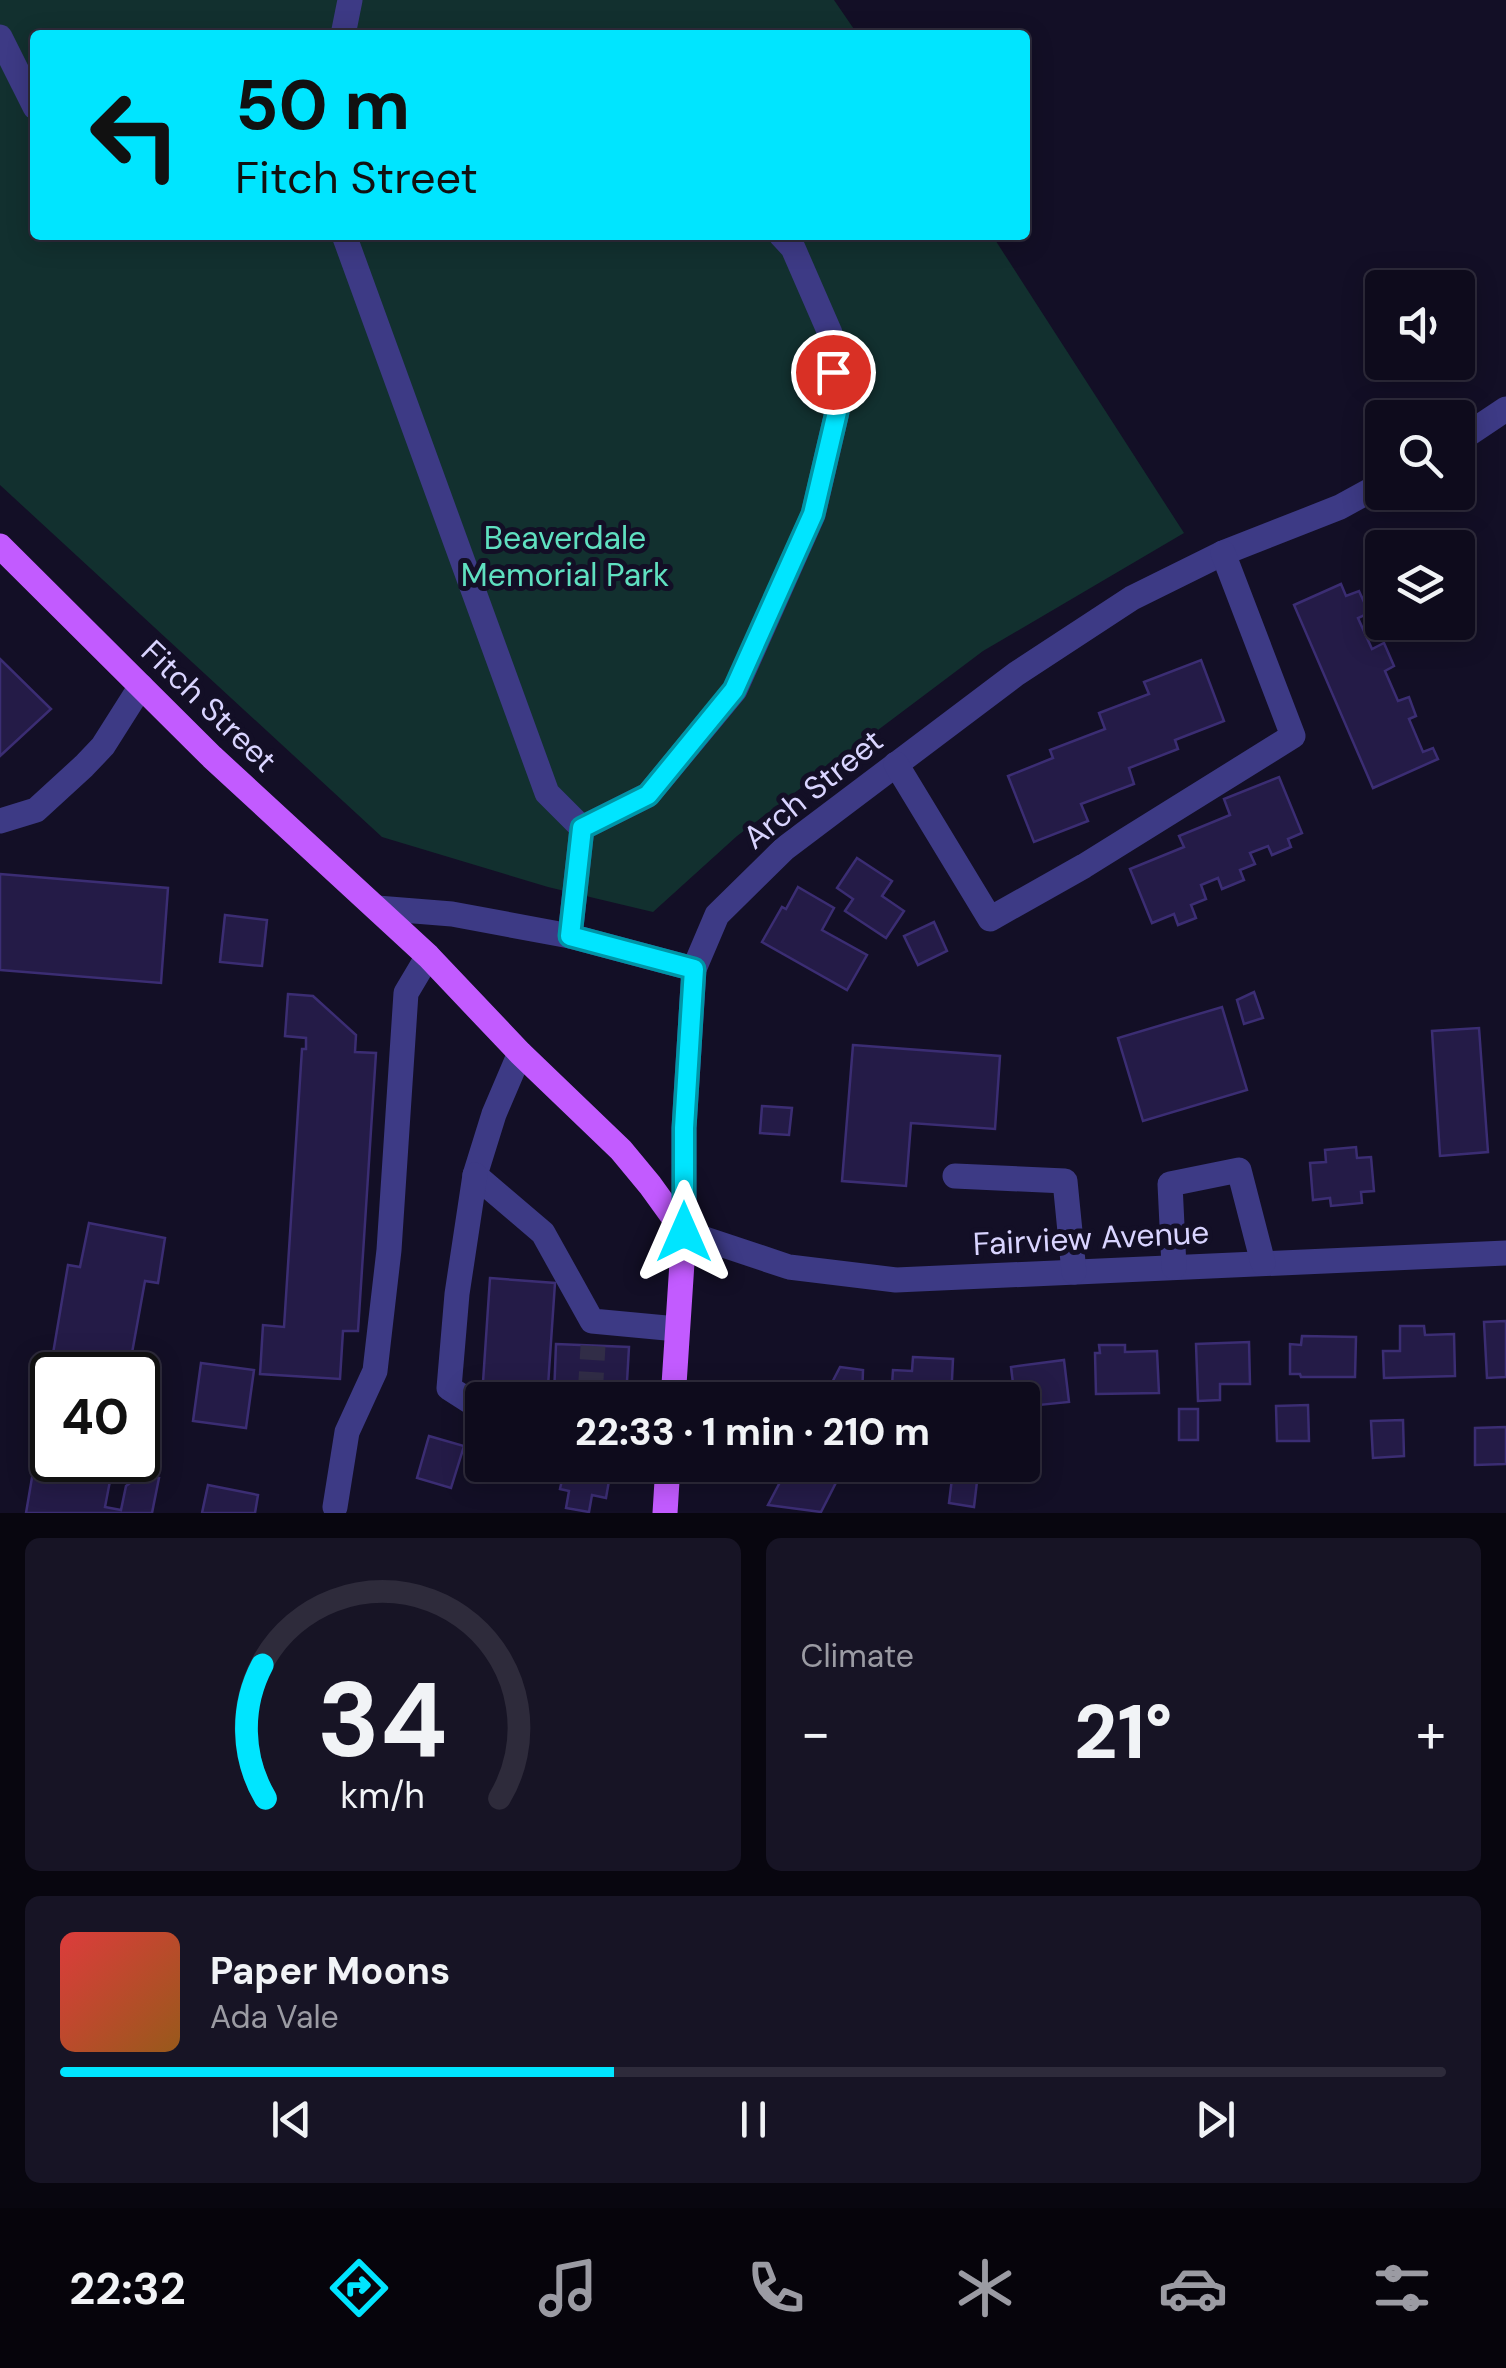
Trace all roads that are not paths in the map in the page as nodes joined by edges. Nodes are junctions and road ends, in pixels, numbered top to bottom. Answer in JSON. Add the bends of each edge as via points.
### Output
{"nodes":[{"id":1,"x":350,"y":0,"type":"edge"},
{"id":2,"x":344,"y":30,"type":"edge"},
{"id":3,"x":0,"y":38,"type":"edge"},
{"id":4,"x":30,"y":97,"type":"edge"},
{"id":5,"x":346,"y":240,"type":"edge"},
{"id":6,"x":786,"y":240,"type":"edge"},
{"id":7,"x":1506,"y":409,"type":"edge"},
{"id":8,"x":1475,"y":430,"type":"edge"},
{"id":9,"x":1365,"y":494,"type":"edge"},
{"id":10,"x":0,"y":546,"type":"edge"},
{"id":11,"x":1223,"y":553,"type":"junction"},
{"id":12,"x":141,"y":686,"type":"junction"},
{"id":13,"x":896,"y":764,"type":"junction"},
{"id":14,"x":0,"y":821,"type":"edge"},
{"id":15,"x":582,"y":828,"type":"junction"},
{"id":16,"x":377,"y":908,"type":"junction"},
{"id":17,"x":570,"y":936,"type":"junction"},
{"id":18,"x":428,"y":956,"type":"junction"},
{"id":19,"x":694,"y":969,"type":"junction"},
{"id":20,"x":520,"y":1053,"type":"junction"},
{"id":21,"x":475,"y":1176,"type":"junction"},
{"id":22,"x":955,"y":1176,"type":"dead end"},
{"id":23,"x":684,"y":1232,"type":"junction"},
{"id":24,"x":1506,"y":1252,"type":"edge"},
{"id":25,"x":1263,"y":1263,"type":"junction"},
{"id":26,"x":1174,"y":1267,"type":"junction"},
{"id":27,"x":1074,"y":1272,"type":"junction"},
{"id":28,"x":678,"y":1329,"type":"junction"},
{"id":29,"x":674,"y":1382,"type":"edge"},
{"id":30,"x":465,"y":1398,"type":"edge"},
{"id":31,"x":667,"y":1482,"type":"edge"},
{"id":32,"x":335,"y":1508,"type":"dead end"},
{"id":33,"x":665,"y":1513,"type":"edge"}],
"edges":[{"from":1,"to":2,"type":"street"},
{"from":3,"to":4,"type":"street"},
{"from":5,"to":15,"type":"street","via":[[548,793]]},
{"from":6,"to":15,"type":"street","via":[[830,333],[837,412],[813,514],[734,690],[648,795]]},
{"from":7,"to":8,"type":"street"},
{"from":9,"to":11,"type":"street","name":"Arch Street"},
{"from":10,"to":12,"type":"main road","name":"Fitch Street"},
{"from":11,"to":13,"type":"street","name":"Arch Street","via":[[1132,598]]},
{"from":11,"to":13,"type":"street","via":[[1293,736],[990,919]]},
{"from":12,"to":14,"type":"street","via":[[84,766],[36,810]]},
{"from":12,"to":16,"type":"main road","name":"Fitch Street"},
{"from":13,"to":19,"type":"street","name":"Arch Street","via":[[784,849],[718,915]]},
{"from":15,"to":17,"type":"street"},
{"from":16,"to":17,"type":"street"},
{"from":16,"to":18,"type":"main road","name":"Fitch Street"},
{"from":17,"to":19,"type":"street"},
{"from":18,"to":20,"type":"main road","name":"Fitch Street"},
{"from":18,"to":32,"type":"street","via":[[406,994],[375,1371],[348,1432]]},
{"from":19,"to":23,"type":"street","name":"Arch Street"},
{"from":20,"to":21,"type":"street"},
{"from":20,"to":23,"type":"main road","name":"Fitch Street","via":[[621,1150]]},
{"from":21,"to":28,"type":"street","via":[[542,1233],[592,1334]]},
{"from":21,"to":30,"type":"street","via":[[449,1388]]},
{"from":22,"to":27,"type":"street","via":[[1065,1180]]},
{"from":23,"to":27,"type":"street","name":"Fairview Avenue","via":[[789,1266],[896,1280]]},
{"from":23,"to":28,"type":"main road","name":"Arch Street"},
{"from":24,"to":25,"type":"street","name":"Fairview Avenue"},
{"from":25,"to":26,"type":"street","name":"Fairview Avenue"},
{"from":25,"to":26,"type":"street","via":[[1240,1170],[1170,1184]]},
{"from":26,"to":27,"type":"street","name":"Fairview Avenue"},
{"from":28,"to":29,"type":"main road","name":"Arch Street"},
{"from":31,"to":33,"type":"main road"}]}
